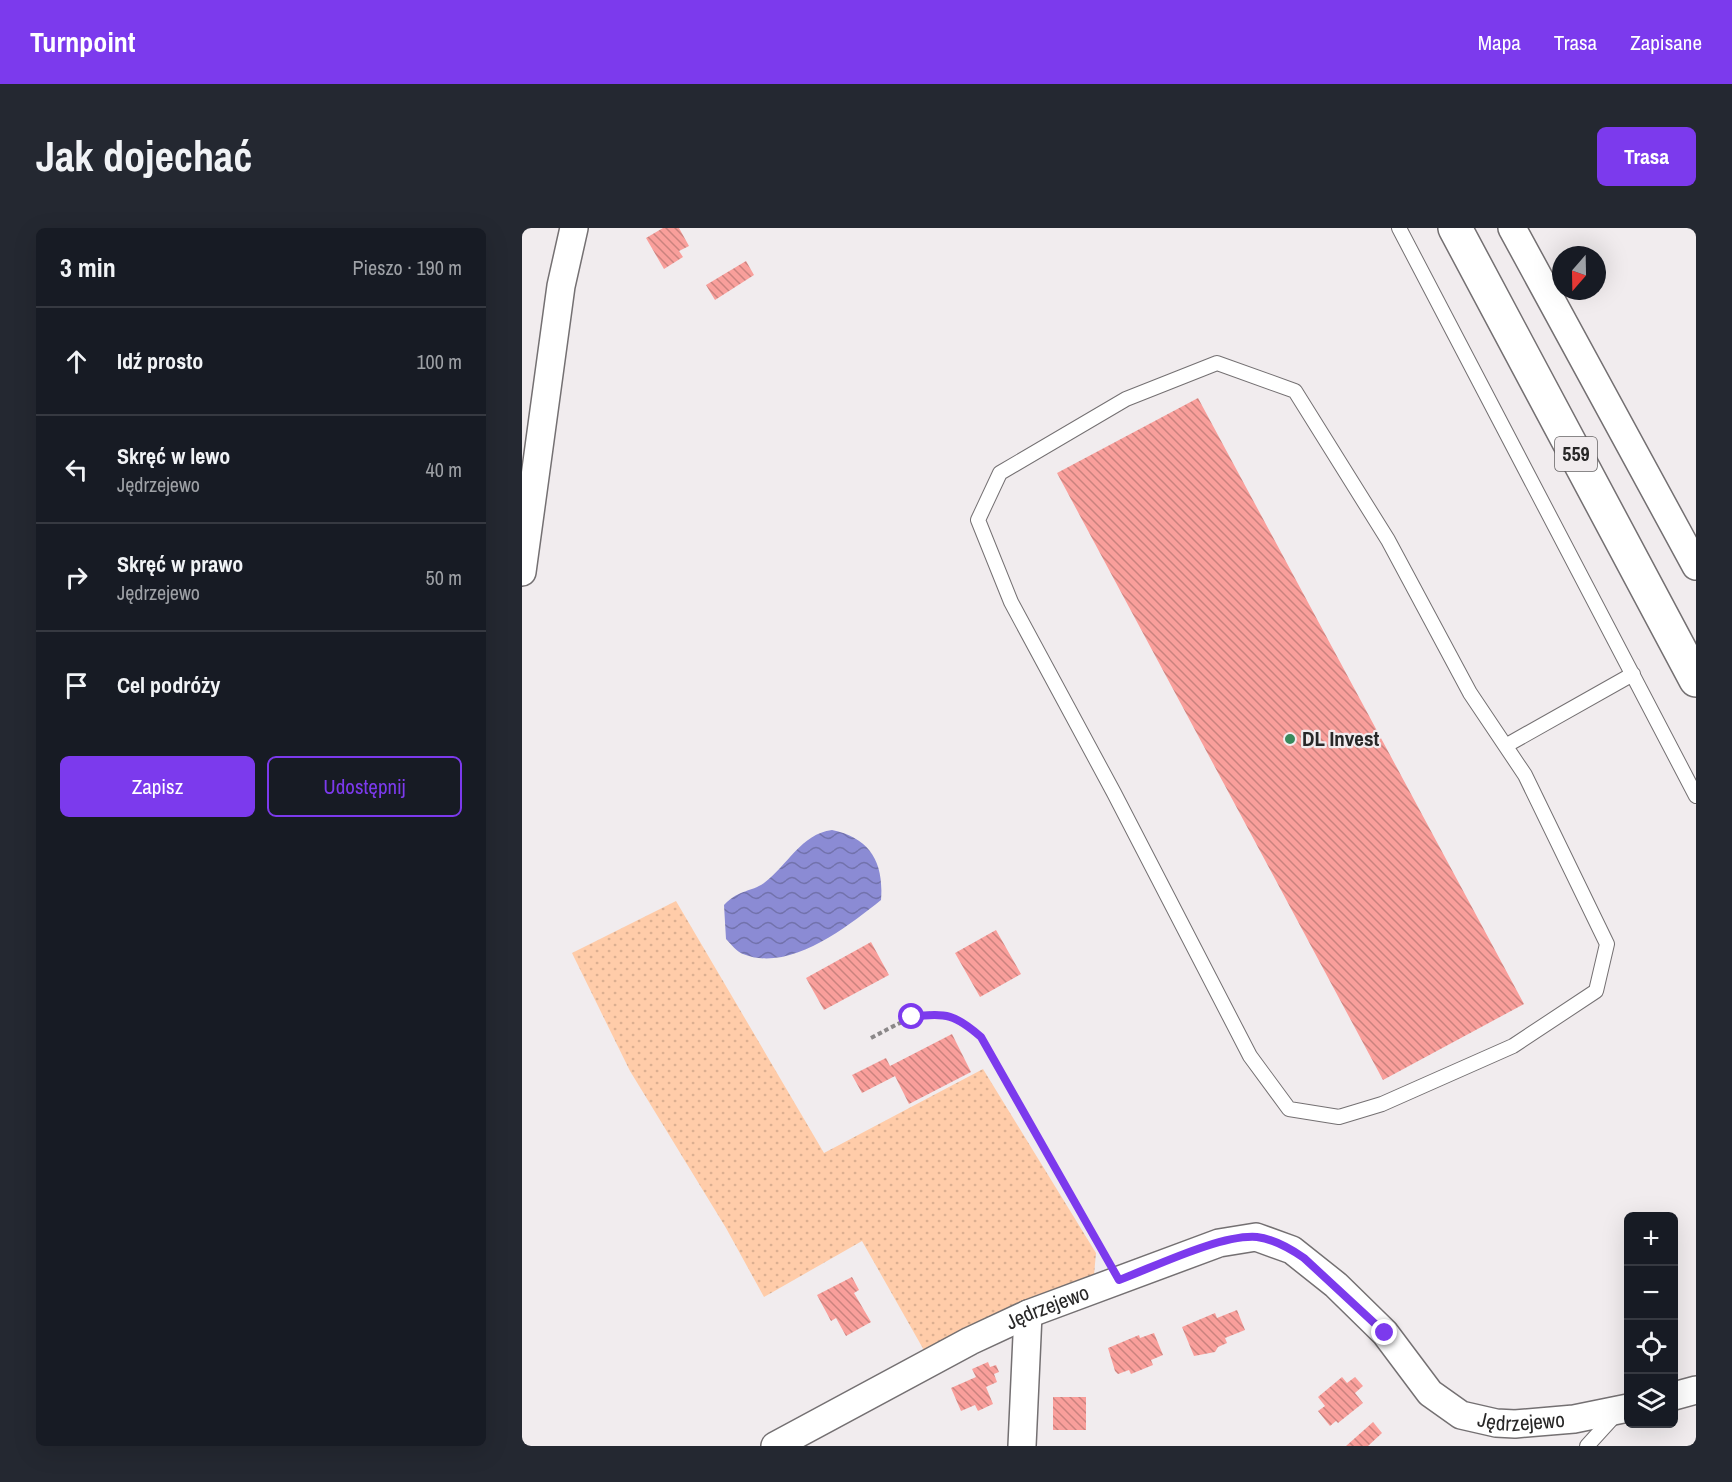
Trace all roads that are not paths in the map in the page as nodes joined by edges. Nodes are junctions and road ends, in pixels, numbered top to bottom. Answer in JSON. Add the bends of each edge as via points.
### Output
{"nodes":[{"id":1,"x":574,"y":228,"type":"edge"},
{"id":2,"x":1399,"y":228,"type":"edge"},
{"id":3,"x":1455,"y":228,"type":"edge"},
{"id":4,"x":1512,"y":228,"type":"edge"},
{"id":5,"x":1696,"y":566,"type":"edge"},
{"id":6,"x":522,"y":572,"type":"edge"},
{"id":7,"x":1632,"y":674,"type":"junction"},
{"id":8,"x":1696,"y":680,"type":"edge"},
{"id":9,"x":1507,"y":745,"type":"junction"},
{"id":10,"x":1696,"y":795,"type":"edge"},
{"id":11,"x":1028,"y":1314,"type":"junction"},
{"id":12,"x":1696,"y":1390,"type":"edge"},
{"id":13,"x":1678,"y":1395,"type":"edge"},
{"id":14,"x":1624,"y":1409,"type":"edge"},
{"id":15,"x":775,"y":1446,"type":"edge"},
{"id":16,"x":1022,"y":1446,"type":"edge"},
{"id":17,"x":1587,"y":1446,"type":"edge"}],
"edges":[{"from":1,"to":6,"type":"street","via":[[561,286]]},
{"from":2,"to":7,"type":"lane"},
{"from":3,"to":8,"type":"main road","number":"559"},
{"from":4,"to":5,"type":"street"},
{"from":7,"to":9,"type":"lane"},
{"from":7,"to":10,"type":"lane"},
{"from":9,"to":9,"type":"lane","via":[[1607,944],[1596,991],[1513,1046],[1382,1104],[1339,1117],[1289,1109],[1250,1056],[1011,602],[978,520],[1000,473],[1126,399],[1218,363],[1295,391],[1388,540],[1470,693]]},
{"from":11,"to":14,"type":"street","name":"Jędrzejewo","via":[[1219,1243],[1256,1237],[1298,1254],[1336,1285],[1385,1333],[1430,1392],[1461,1415],[1515,1424]]},
{"from":11,"to":15,"type":"street","name":"Jędrzejewo"},
{"from":11,"to":16,"type":"street"},
{"from":12,"to":13,"type":"street"},
{"from":14,"to":17,"type":"lane"}]}
